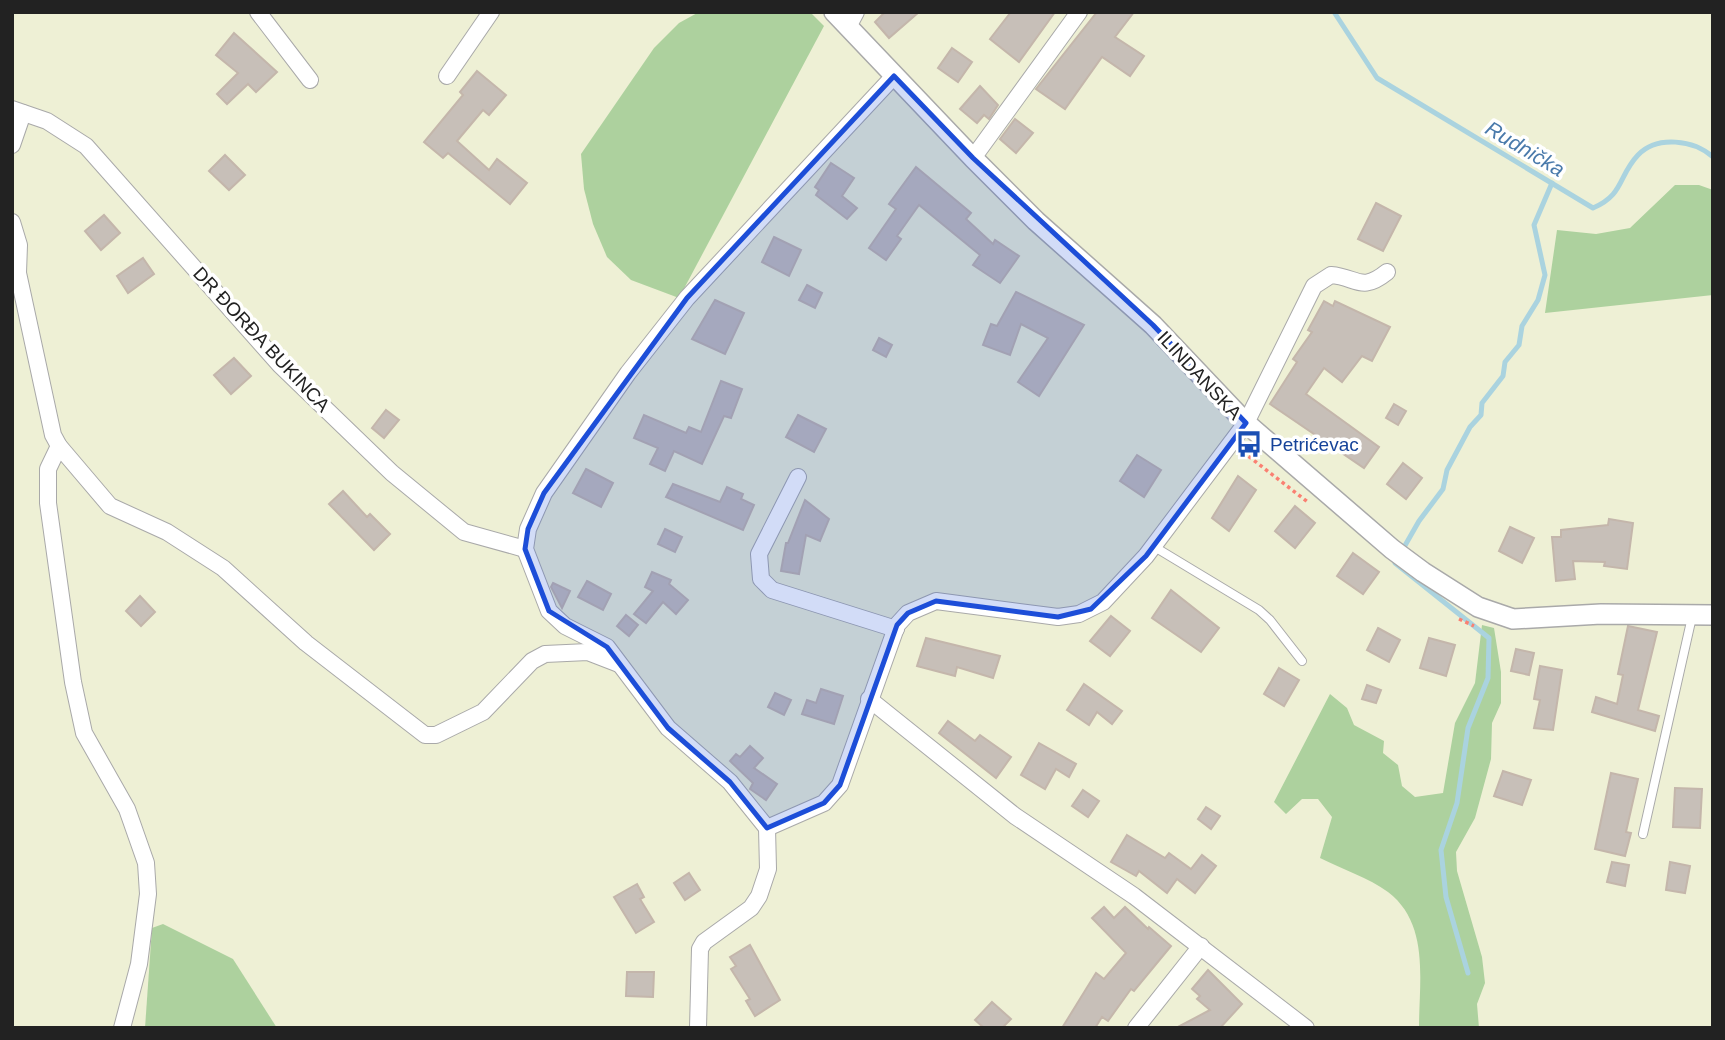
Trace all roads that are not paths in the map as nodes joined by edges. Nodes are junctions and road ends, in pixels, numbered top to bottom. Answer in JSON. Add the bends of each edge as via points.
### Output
{"nodes":[{"id":1,"x":258,"y":12,"type":"edge"},
{"id":2,"x":491,"y":12,"type":"edge"},
{"id":3,"x":834,"y":12,"type":"edge"},
{"id":4,"x":1079,"y":12,"type":"edge"},
{"id":5,"x":852,"y":20,"type":"edge"},
{"id":6,"x":447,"y":76,"type":"dead end"},
{"id":7,"x":894,"y":76,"type":"junction"},
{"id":8,"x":310,"y":80,"type":"dead end"},
{"id":9,"x":18,"y":111,"type":"edge"},
{"id":10,"x":12,"y":145,"type":"edge"},
{"id":11,"x":973,"y":158,"type":"junction"},
{"id":12,"x":12,"y":222,"type":"edge"},
{"id":13,"x":1387,"y":272,"type":"dead end"},
{"id":14,"x":1245,"y":423,"type":"junction"},
{"id":15,"x":60,"y":446,"type":"junction"},
{"id":16,"x":798,"y":477,"type":"dead end"},
{"id":17,"x":1153,"y":546,"type":"junction"},
{"id":18,"x":525,"y":549,"type":"junction"},
{"id":19,"x":1703,"y":615,"type":"edge"},
{"id":20,"x":895,"y":629,"type":"junction"},
{"id":21,"x":1302,"y":662,"type":"dead end"},
{"id":22,"x":621,"y":665,"type":"junction"},
{"id":23,"x":869,"y":699,"type":"junction"},
{"id":24,"x":766,"y":828,"type":"junction"},
{"id":25,"x":1643,"y":834,"type":"dead end"},
{"id":26,"x":1201,"y":946,"type":"junction"},
{"id":27,"x":122,"y":1028,"type":"edge"},
{"id":28,"x":698,"y":1028,"type":"edge"},
{"id":29,"x":1136,"y":1028,"type":"edge"},
{"id":30,"x":1306,"y":1028,"type":"edge"}],
"edges":[{"from":1,"to":8,"type":"street"},
{"from":2,"to":6,"type":"street"},
{"from":3,"to":5,"type":"street","name":"ILINDANSKA"},
{"from":4,"to":11,"type":"street"},
{"from":5,"to":7,"type":"street","name":"ILINDANSKA"},
{"from":7,"to":11,"type":"street","name":"ILINDANSKA"},
{"from":7,"to":18,"type":"street","via":[[687,298],[628,373],[544,493],[528,529]]},
{"from":9,"to":10,"type":"street"},
{"from":9,"to":18,"type":"street","name":"DR ĐORĐA BUKINCA","via":[[47,121],[86,146],[281,365],[452,525]]},
{"from":11,"to":14,"type":"street","name":"ILINDANSKA","via":[[1153,325]]},
{"from":12,"to":15,"type":"street","via":[[19,245],[18,273],[53,435]]},
{"from":13,"to":14,"type":"street","via":[[1369,284],[1331,275],[1314,286]]},
{"from":14,"to":17,"type":"street"},
{"from":14,"to":19,"type":"street","name":"ILINDANSKA","via":[[1409,562],[1462,598],[1503,618]]},
{"from":15,"to":22,"type":"street","via":[[110,506],[167,533],[223,568],[306,643],[425,735],[469,722],[545,654],[588,652]]},
{"from":15,"to":27,"type":"street","via":[[48,469],[48,503],[73,682],[84,733],[127,809],[146,863],[148,894],[139,964]]},
{"from":16,"to":20,"type":"street","via":[[759,554],[761,579],[772,590]]},
{"from":17,"to":20,"type":"street","via":[[1103,602],[1079,614],[1058,617],[936,601],[908,613]]},
{"from":17,"to":21,"type":"lane","via":[[1259,610]]},
{"from":18,"to":22,"type":"street","via":[[549,611],[565,626],[607,647]]},
{"from":19,"to":25,"type":"lane"},
{"from":20,"to":23,"type":"street"},
{"from":22,"to":24,"type":"street","via":[[668,728],[730,782]]},
{"from":23,"to":24,"type":"street","via":[[834,795]]},
{"from":23,"to":26,"type":"street","via":[[1015,816]]},
{"from":24,"to":28,"type":"street","via":[[768,869],[759,896],[751,908],[700,949]]},
{"from":26,"to":29,"type":"street"},
{"from":26,"to":30,"type":"street"}]}
